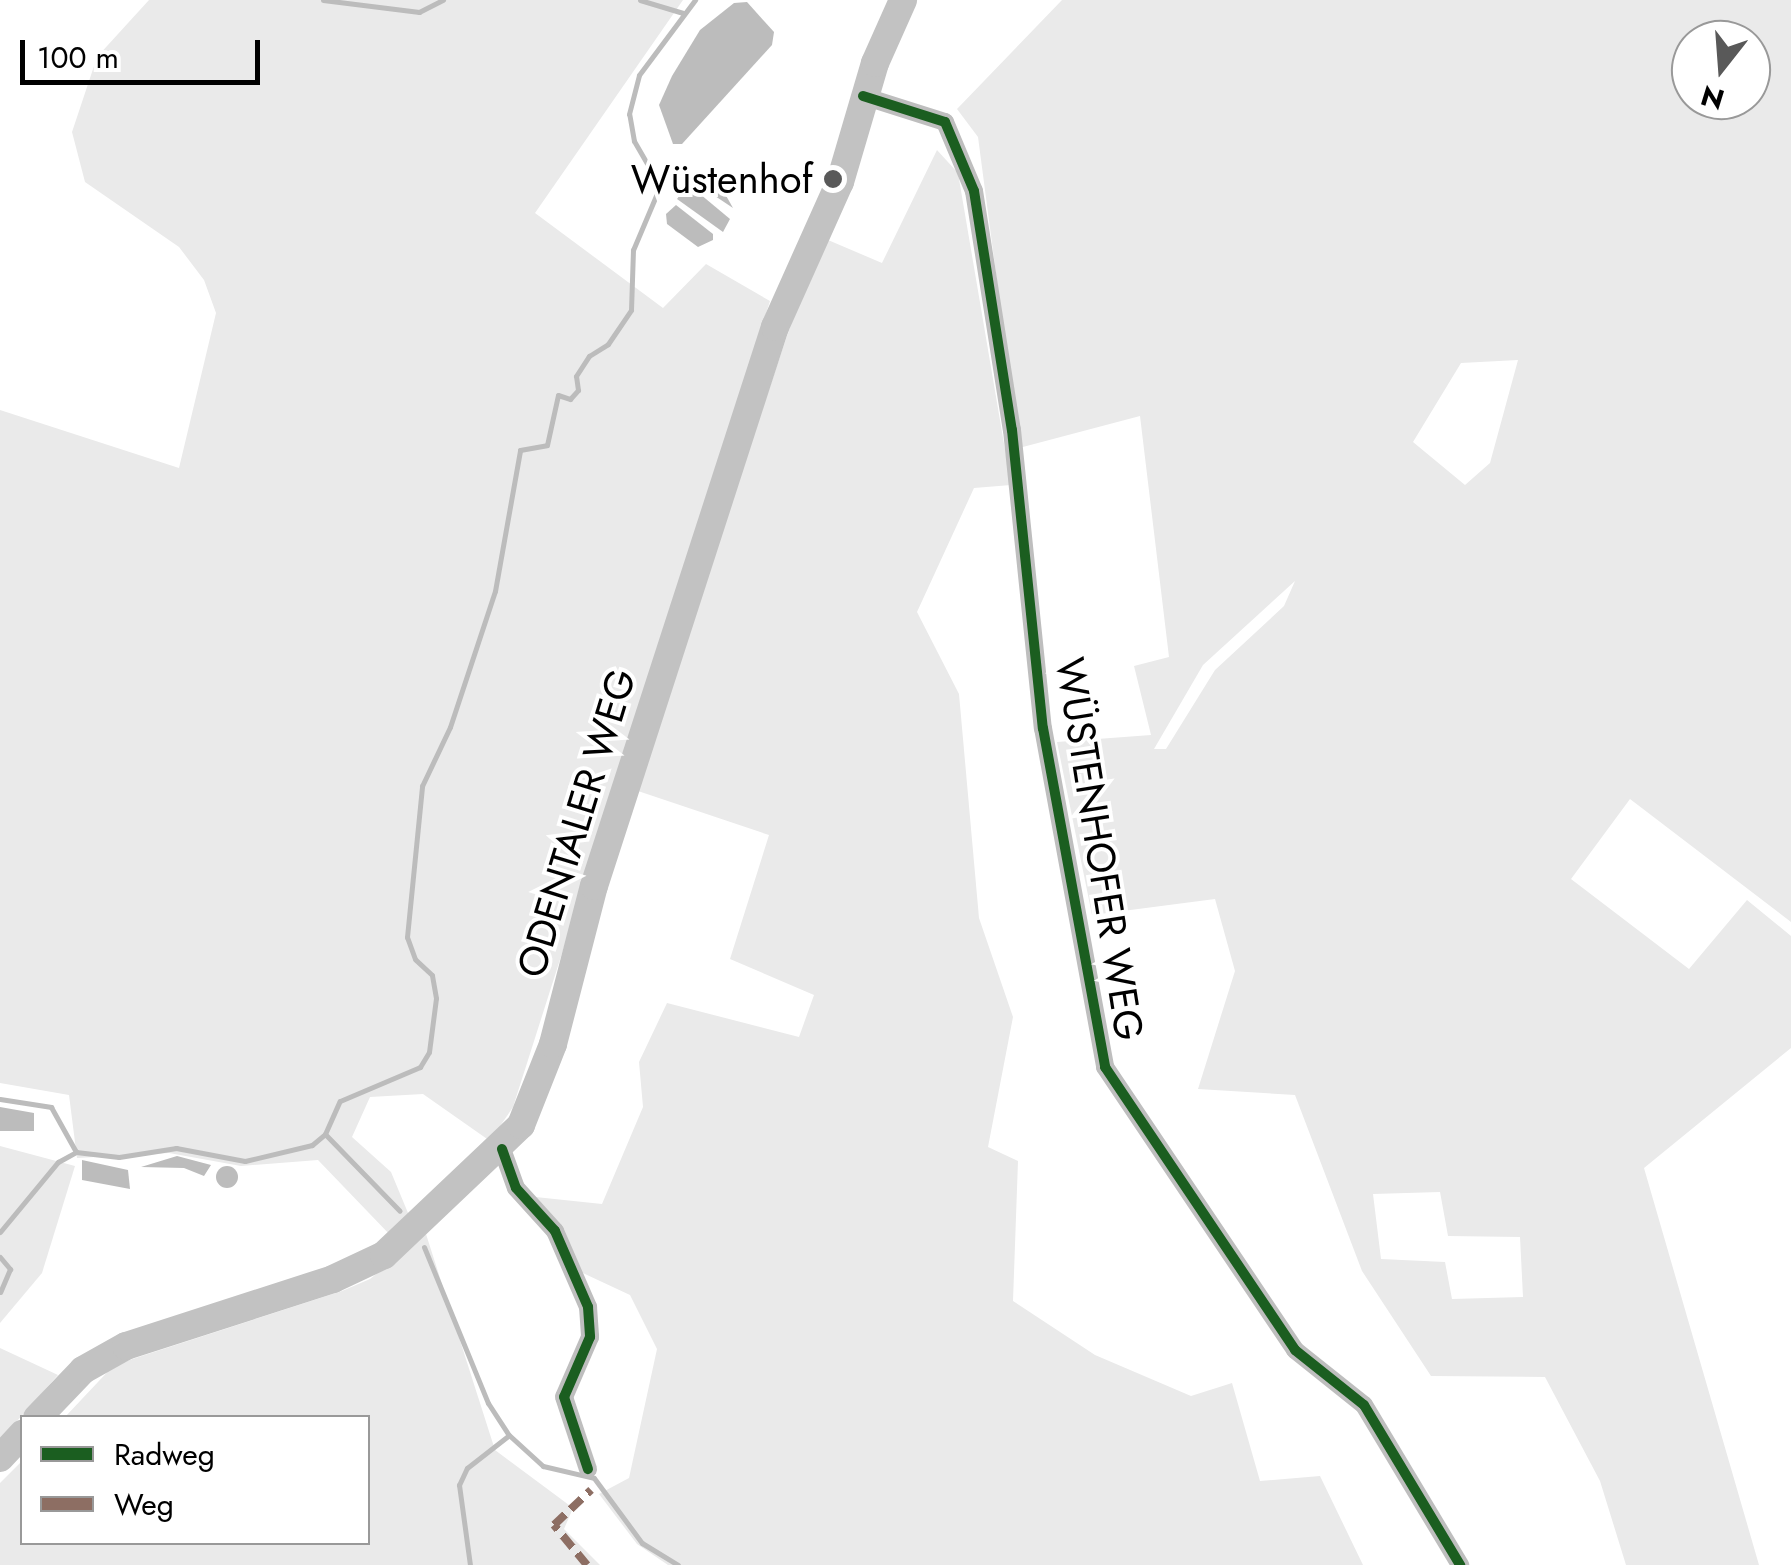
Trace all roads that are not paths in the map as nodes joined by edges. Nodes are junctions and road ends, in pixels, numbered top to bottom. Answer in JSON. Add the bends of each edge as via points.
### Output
{"nodes":[{"id":1,"x":903,"y":0,"type":"edge"},
{"id":2,"x":863,"y":96,"type":"junction"},
{"id":3,"x":502,"y":1149,"type":"junction"},
{"id":4,"x":40,"y":1415,"type":"edge"},
{"id":5,"x":20,"y":1436,"type":"edge"},
{"id":6,"x":0,"y":1458,"type":"edge"},
{"id":7,"x":588,"y":1468,"type":"dead end"},
{"id":8,"x":1460,"y":1565,"type":"edge"}],
"edges":[{"from":1,"to":2,"type":"main road","name":"ODENTALER WEG"},
{"from":2,"to":3,"type":"main road","name":"ODENTALER WEG","via":[[840,182],[763,364],[594,886],[553,1044],[520,1125]]},
{"from":2,"to":8,"type":"street","name":"WÜSTENHOFER WEG","via":[[946,122],[974,191],[1015,450],[1043,728],[1105,1067],[1296,1350],[1364,1405]]},
{"from":3,"to":4,"type":"main road","name":"ODENTALER WEG","via":[[409,1235],[360,1269],[126,1346],[83,1370]]},
{"from":3,"to":7,"type":"street","via":[[516,1188],[556,1231],[588,1307],[590,1338],[564,1397]]},
{"from":5,"to":6,"type":"main road"}]}
